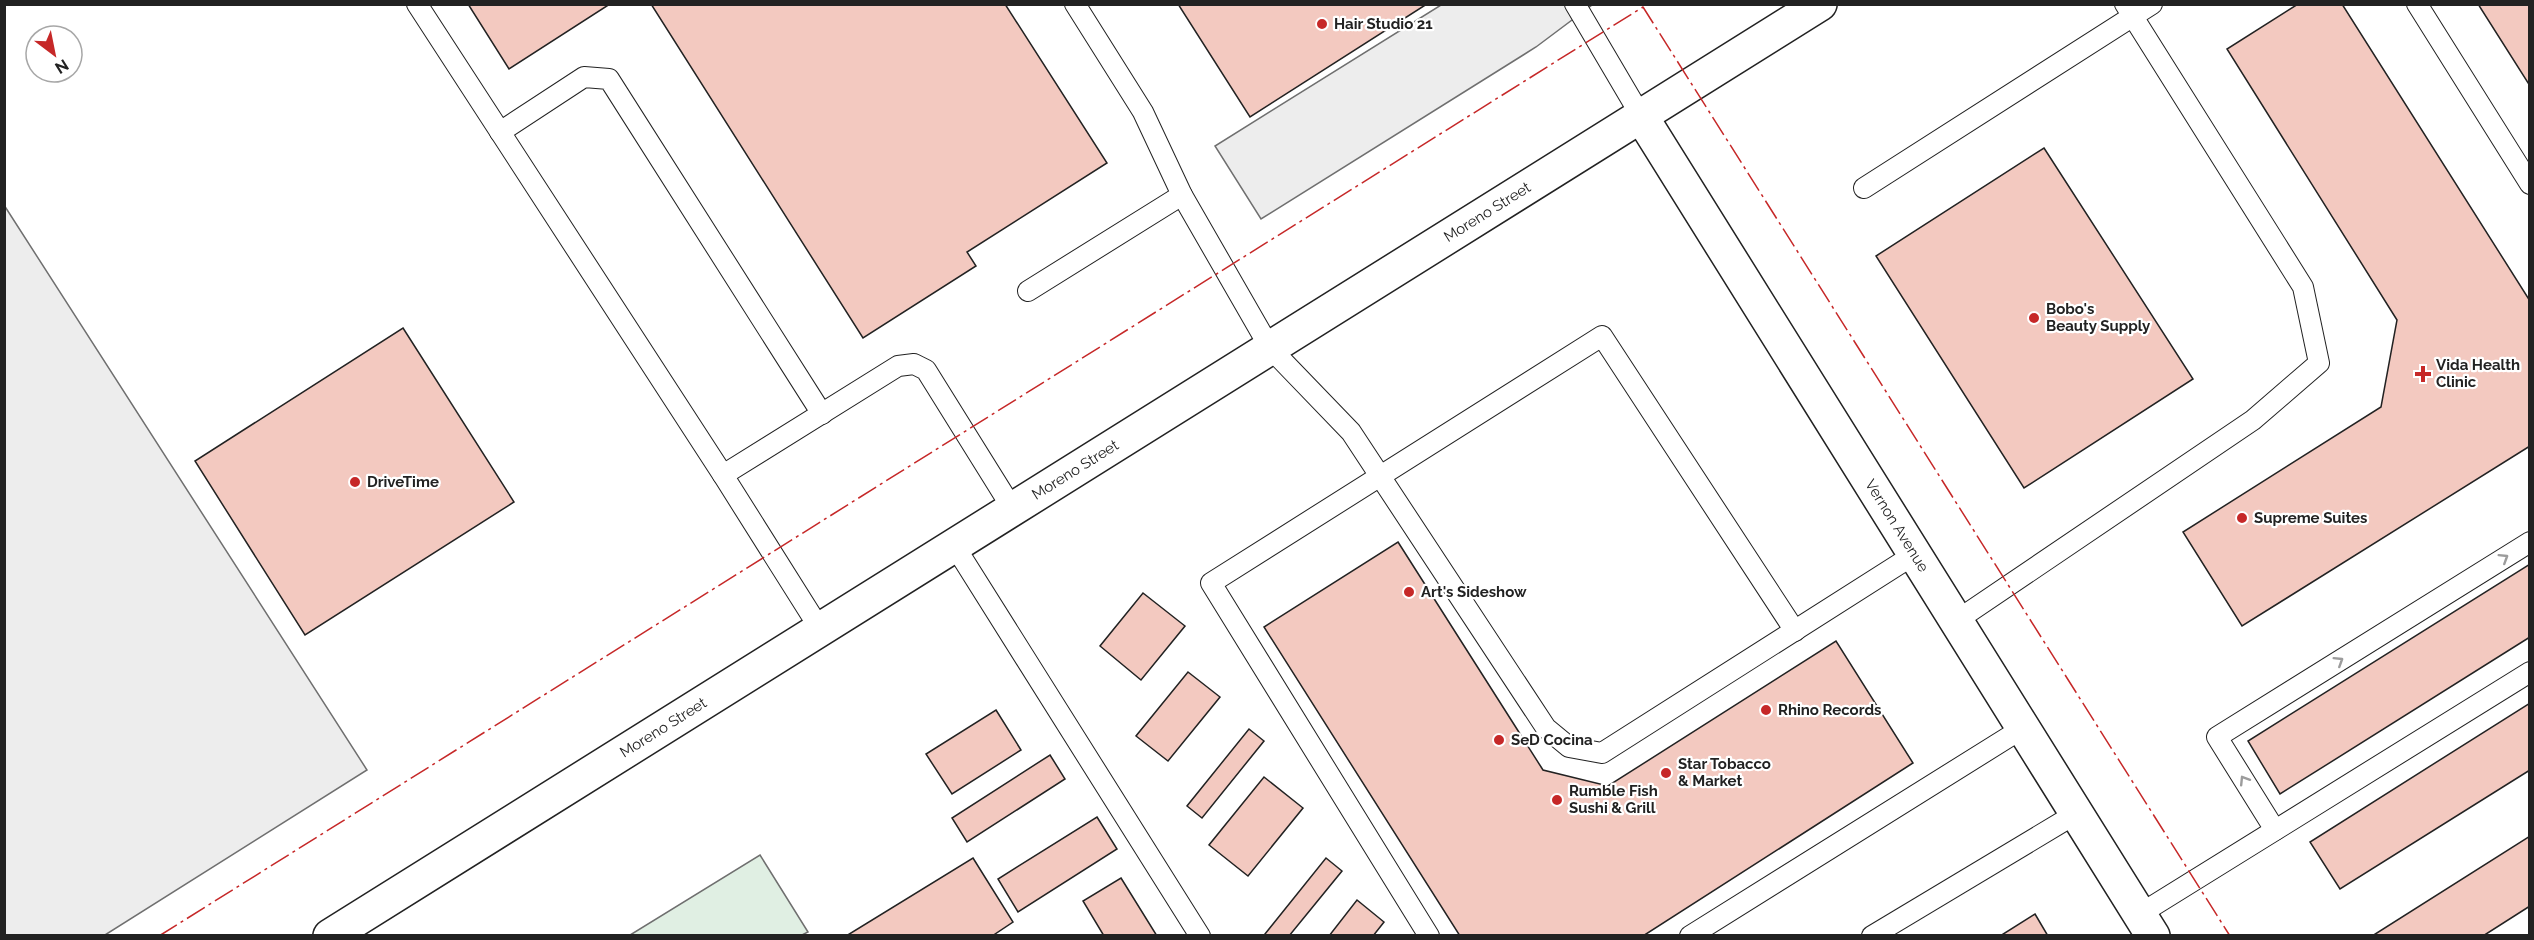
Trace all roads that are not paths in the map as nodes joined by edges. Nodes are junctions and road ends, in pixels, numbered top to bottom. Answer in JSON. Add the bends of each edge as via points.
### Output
{"nodes":[{"id":1,"x":417,"y":4,"type":"edge"},
{"id":2,"x":1075,"y":4,"type":"edge"},
{"id":3,"x":1575,"y":4,"type":"edge"},
{"id":4,"x":1820,"y":4,"type":"edge"},
{"id":5,"x":2152,"y":4,"type":"edge"},
{"id":6,"x":2417,"y":4,"type":"edge"},
{"id":7,"x":2129,"y":11,"type":"edge"},
{"id":8,"x":1641,"y":116,"type":"junction"},
{"id":9,"x":500,"y":132,"type":"junction"},
{"id":10,"x":2529,"y":184,"type":"edge"},
{"id":11,"x":1864,"y":188,"type":"dead end"},
{"id":12,"x":1182,"y":195,"type":"junction"},
{"id":13,"x":1028,"y":291,"type":"dead end"},
{"id":14,"x":1270,"y":348,"type":"junction"},
{"id":15,"x":822,"y":414,"type":"junction"},
{"id":16,"x":723,"y":475,"type":"junction"},
{"id":17,"x":1380,"y":475,"type":"junction"},
{"id":18,"x":1012,"y":508,"type":"junction"},
{"id":19,"x":2529,"y":542,"type":"edge"},
{"id":20,"x":954,"y":545,"type":"junction"},
{"id":21,"x":1915,"y":554,"type":"junction"},
{"id":22,"x":1956,"y":621,"type":"junction"},
{"id":23,"x":820,"y":629,"type":"junction"},
{"id":24,"x":1795,"y":631,"type":"junction"},
{"id":25,"x":2529,"y":672,"type":"edge"},
{"id":26,"x":2023,"y":728,"type":"junction"},
{"id":27,"x":2077,"y":813,"type":"junction"},
{"id":28,"x":2275,"y":830,"type":"junction"},
{"id":29,"x":2146,"y":925,"type":"edge"},
{"id":30,"x":330,"y":936,"type":"edge"},
{"id":31,"x":1200,"y":936,"type":"edge"},
{"id":32,"x":1429,"y":936,"type":"edge"},
{"id":33,"x":1690,"y":936,"type":"edge"},
{"id":34,"x":1872,"y":936,"type":"edge"}],
"edges":[{"from":1,"to":9,"type":"lane"},
{"from":2,"to":12,"type":"lane","via":[[1143,112]]},
{"from":3,"to":8,"type":"lane"},
{"from":4,"to":8,"type":"street","name":"Moreno Street"},
{"from":5,"to":7,"type":"lane"},
{"from":6,"to":10,"type":"lane"},
{"from":7,"to":11,"type":"lane"},
{"from":7,"to":22,"type":"lane","via":[[2303,287],[2319,363],[2253,420]]},
{"from":8,"to":14,"type":"street","name":"Moreno Street"},
{"from":8,"to":21,"type":"street","name":"Vernon Avenue"},
{"from":9,"to":15,"type":"lane","via":[[584,77],[609,79]]},
{"from":9,"to":16,"type":"lane"},
{"from":12,"to":13,"type":"lane"},
{"from":12,"to":14,"type":"lane"},
{"from":14,"to":17,"type":"lane","via":[[1351,432]]},
{"from":14,"to":18,"type":"street","name":"Moreno Street"},
{"from":15,"to":16,"type":"lane"},
{"from":15,"to":18,"type":"lane","via":[[898,366],[914,364],[926,370]]},
{"from":16,"to":23,"type":"lane"},
{"from":17,"to":24,"type":"lane","via":[[1546,728],[1569,747],[1602,753]]},
{"from":17,"to":24,"type":"lane","via":[[1602,336]]},
{"from":17,"to":32,"type":"lane","via":[[1210,583]]},
{"from":18,"to":20,"type":"street","name":"Moreno Street"},
{"from":28,"to":19,"type":"lane","one_way":true,"via":[[2217,737]]},
{"from":20,"to":23,"type":"street","name":"Moreno Street"},
{"from":20,"to":31,"type":"lane"},
{"from":21,"to":22,"type":"street","name":"Vernon Avenue"},
{"from":21,"to":24,"type":"lane"},
{"from":22,"to":26,"type":"street","name":"Vernon Avenue"},
{"from":23,"to":30,"type":"street","name":"Moreno Street"},
{"from":25,"to":28,"type":"lane"},
{"from":26,"to":27,"type":"street","name":"Vernon Avenue"},
{"from":26,"to":33,"type":"lane"},
{"from":27,"to":29,"type":"street","name":"Vernon Avenue"},
{"from":27,"to":34,"type":"lane"},
{"from":28,"to":29,"type":"lane"}]}
